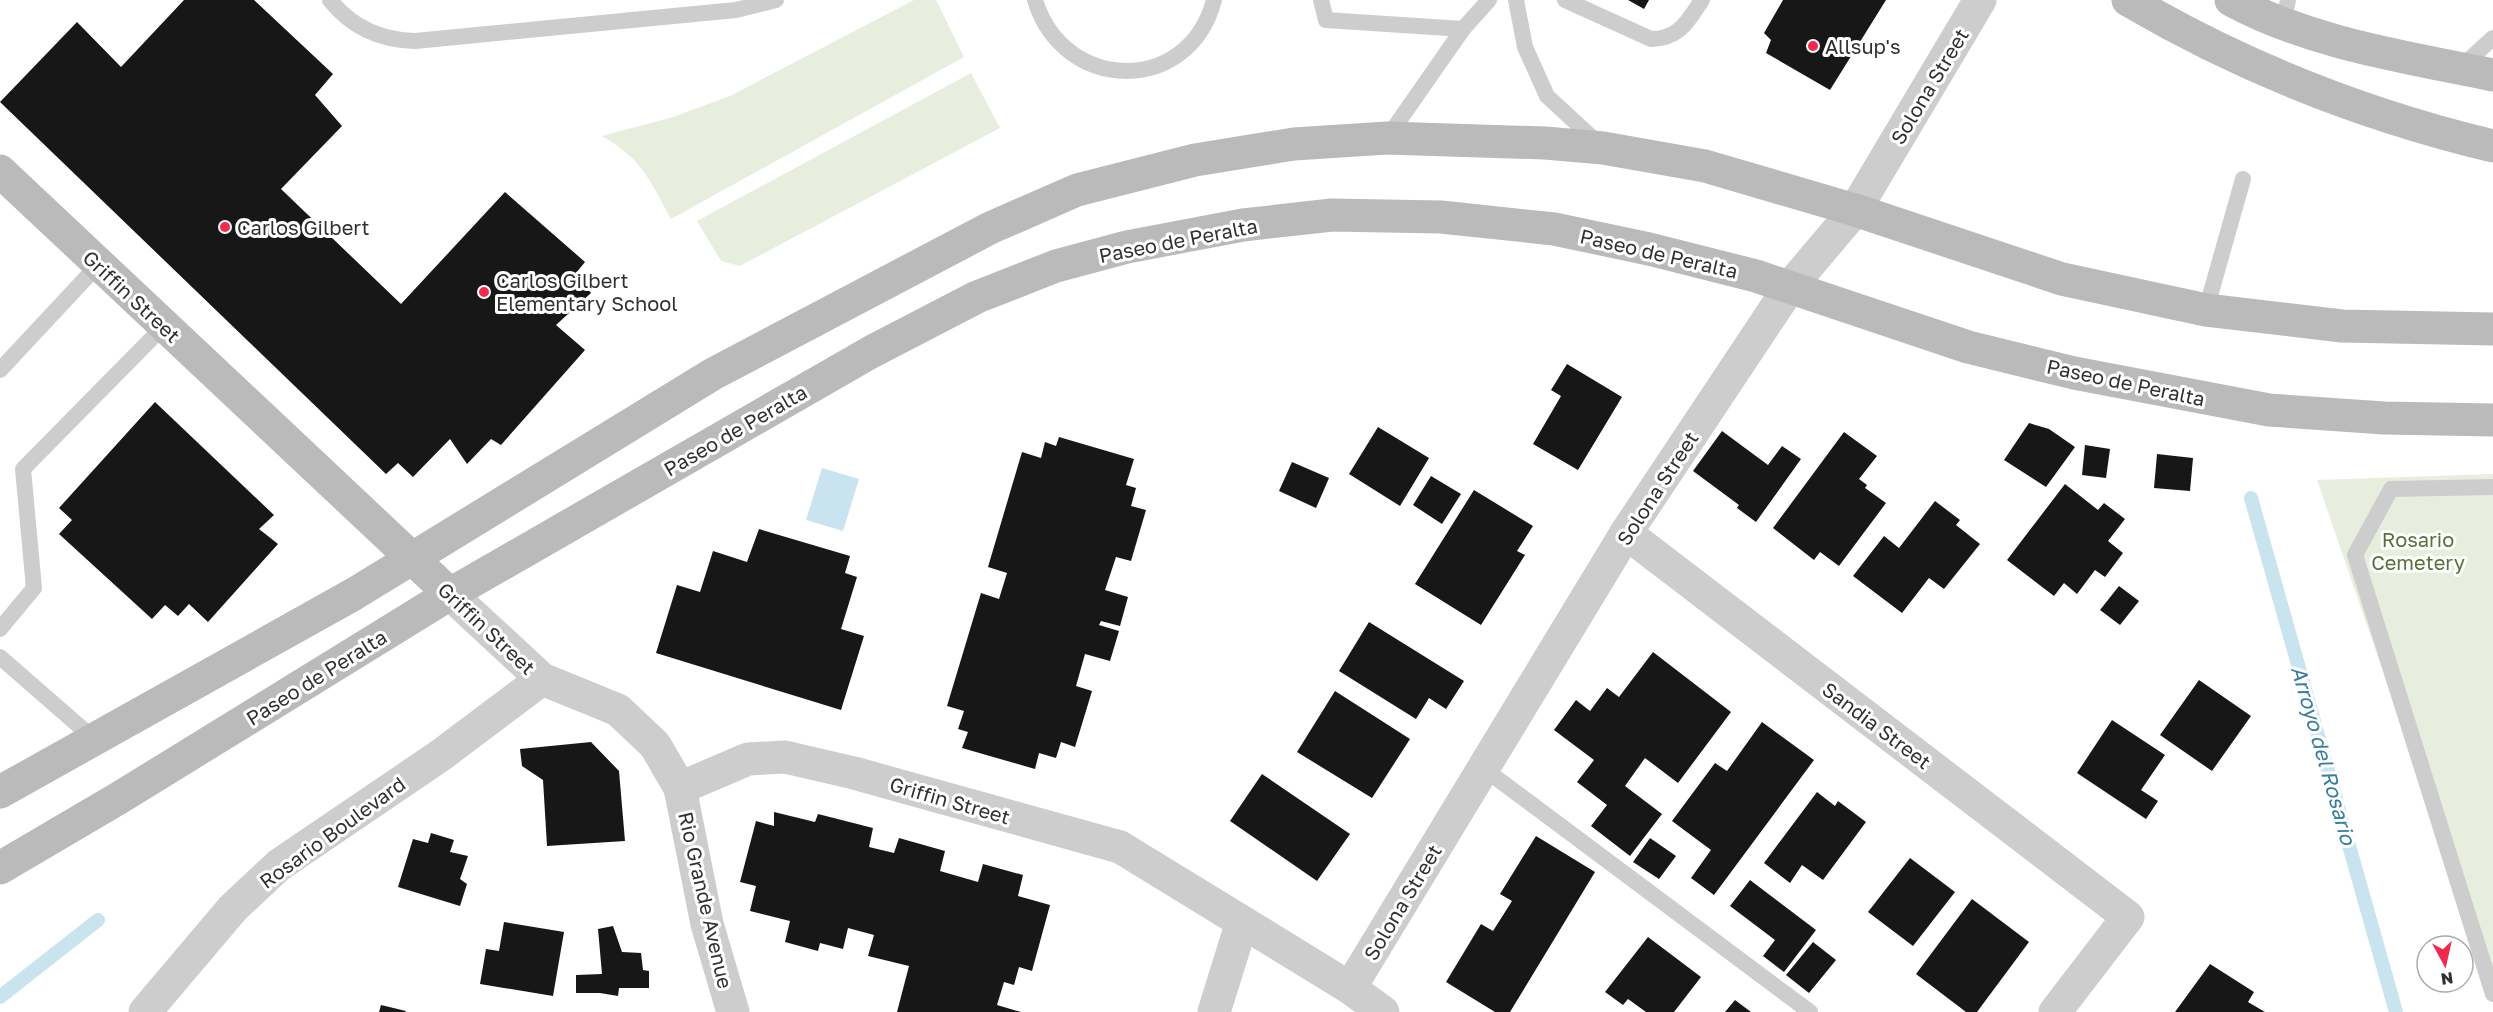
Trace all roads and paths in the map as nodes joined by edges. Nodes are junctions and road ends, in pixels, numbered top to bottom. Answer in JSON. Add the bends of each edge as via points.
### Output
{"nodes":[{"id":1,"x":330,"y":0,"type":"edge"},
{"id":2,"x":776,"y":0,"type":"edge"},
{"id":3,"x":1035,"y":0,"type":"edge"},
{"id":4,"x":1214,"y":0,"type":"edge"},
{"id":5,"x":1321,"y":0,"type":"edge"},
{"id":6,"x":1489,"y":0,"type":"edge"},
{"id":7,"x":1516,"y":0,"type":"edge"},
{"id":8,"x":1565,"y":0,"type":"edge"},
{"id":9,"x":1702,"y":0,"type":"edge"},
{"id":10,"x":1980,"y":0,"type":"edge"},
{"id":11,"x":2128,"y":0,"type":"edge"},
{"id":12,"x":2231,"y":0,"type":"edge"},
{"id":13,"x":2286,"y":13,"type":"edge"},
{"id":14,"x":1463,"y":29,"type":"junction"},
{"id":15,"x":2493,"y":38,"type":"edge"},
{"id":16,"x":2460,"y":68,"type":"junction"},
{"id":17,"x":2493,"y":75,"type":"edge"},
{"id":18,"x":1387,"y":138,"type":"junction"},
{"id":19,"x":2493,"y":146,"type":"edge"},
{"id":20,"x":1602,"y":148,"type":"junction"},
{"id":21,"x":0,"y":171,"type":"edge"},
{"id":22,"x":2243,"y":179,"type":"dead end"},
{"id":23,"x":1855,"y":210,"type":"junction"},
{"id":24,"x":99,"y":264,"type":"junction"},
{"id":25,"x":1789,"y":288,"type":"junction"},
{"id":26,"x":2206,"y":310,"type":"junction"},
{"id":27,"x":164,"y":326,"type":"junction"},
{"id":28,"x":2493,"y":329,"type":"edge"},
{"id":29,"x":0,"y":370,"type":"edge"},
{"id":30,"x":2493,"y":420,"type":"edge"},
{"id":31,"x":2493,"y":487,"type":"edge"},
{"id":32,"x":1626,"y":533,"type":"junction"},
{"id":33,"x":412,"y":559,"type":"junction"},
{"id":34,"x":450,"y":594,"type":"junction"},
{"id":35,"x":0,"y":629,"type":"edge"},
{"id":36,"x":0,"y":657,"type":"edge"},
{"id":37,"x":542,"y":679,"type":"junction"},
{"id":38,"x":94,"y":739,"type":"junction"},
{"id":39,"x":1483,"y":768,"type":"junction"},
{"id":40,"x":5,"y":787,"type":"edge"},
{"id":41,"x":680,"y":788,"type":"junction"},
{"id":42,"x":0,"y":868,"type":"edge"},
{"id":43,"x":1242,"y":922,"type":"junction"},
{"id":44,"x":1350,"y":988,"type":"junction"},
{"id":45,"x":2493,"y":994,"type":"edge"},
{"id":46,"x":145,"y":1012,"type":"edge"},
{"id":47,"x":733,"y":1012,"type":"edge"},
{"id":48,"x":1214,"y":1012,"type":"edge"},
{"id":49,"x":1383,"y":1012,"type":"edge"},
{"id":50,"x":1810,"y":1012,"type":"edge"},
{"id":51,"x":2055,"y":1012,"type":"edge"}],
"edges":[{"from":1,"to":2,"type":"lane","via":[[355,23],[394,41],[736,10]]},
{"from":3,"to":4,"type":"lane","via":[[1040,17],[1055,40],[1074,57],[1095,67],[1118,71],[1137,70],[1179,55],[1196,38]]},
{"from":5,"to":14,"type":"lane","via":[[1326,20]]},
{"from":6,"to":14,"type":"lane"},
{"from":7,"to":20,"type":"lane","via":[[1525,47],[1547,96]]},
{"from":8,"to":9,"type":"lane","via":[[1651,39],[1665,39],[1688,22]]},
{"from":10,"to":23,"type":"street","name":"Solona Street"},
{"from":11,"to":19,"type":"main road","via":[[2191,37],[2342,101],[2414,126]]},
{"from":12,"to":13,"type":"main road"},
{"from":13,"to":16,"type":"main road","via":[[2378,51]]},
{"from":14,"to":18,"type":"lane"},
{"from":15,"to":16,"type":"lane"},
{"from":16,"to":17,"type":"main road"},
{"from":18,"to":20,"type":"main road","via":[[1545,142]]},
{"from":18,"to":33,"type":"main road","via":[[1294,144],[1195,160],[1077,190],[990,228],[713,374]]},
{"from":20,"to":23,"type":"main road","via":[[1705,166]]},
{"from":21,"to":24,"type":"main road","name":"Griffin Street"},
{"from":22,"to":26,"type":"lane"},
{"from":23,"to":25,"type":"street","name":"Solona Street"},
{"from":23,"to":26,"type":"main road","via":[[2062,279]]},
{"from":24,"to":27,"type":"main road","name":"Griffin Street"},
{"from":24,"to":29,"type":"lane"},
{"from":25,"to":30,"type":"main road","name":"Paseo de Peralta","via":[[1968,347],[2177,394],[2269,410]]},
{"from":25,"to":32,"type":"street","name":"Solona Street"},
{"from":25,"to":34,"type":"main road","name":"Paseo de Peralta","via":[[1649,249],[1554,229],[1442,217],[1332,215],[1243,225],[1127,247],[1056,266],[976,297],[871,352]]},
{"from":26,"to":28,"type":"main road","via":[[2342,326]]},
{"from":27,"to":33,"type":"main road","name":"Griffin Street"},
{"from":27,"to":35,"type":"lane","via":[[23,469],[34,588]]},
{"from":31,"to":45,"type":"lane","via":[[2391,489],[2355,555]]},
{"from":32,"to":39,"type":"street","name":"Solona Street"},
{"from":32,"to":51,"type":"street","name":"Sandia Street","via":[[2128,917]]},
{"from":33,"to":34,"type":"main road","name":"Griffin Street"},
{"from":33,"to":38,"type":"main road"},
{"from":34,"to":37,"type":"street","name":"Griffin Street"},
{"from":34,"to":42,"type":"main road","name":"Paseo de Peralta"},
{"from":36,"to":38,"type":"lane"},
{"from":37,"to":41,"type":"street","name":"Griffin Street","via":[[618,710],[655,745]]},
{"from":37,"to":46,"type":"street","name":"Rosario Boulevard","via":[[441,755],[279,865],[233,908]]},
{"from":38,"to":40,"type":"main road"},
{"from":39,"to":44,"type":"street","name":"Solona Street"},
{"from":39,"to":50,"type":"lane"},
{"from":41,"to":43,"type":"street","name":"Griffin Street","via":[[748,759],[785,757],[854,773],[1120,847]]},
{"from":41,"to":47,"type":"street","name":"Rio Grande Avenue","via":[[707,924]]},
{"from":43,"to":44,"type":"street","name":"Griffin Street"},
{"from":43,"to":48,"type":"street"},
{"from":44,"to":49,"type":"street","name":"Griffin Street"}]}
